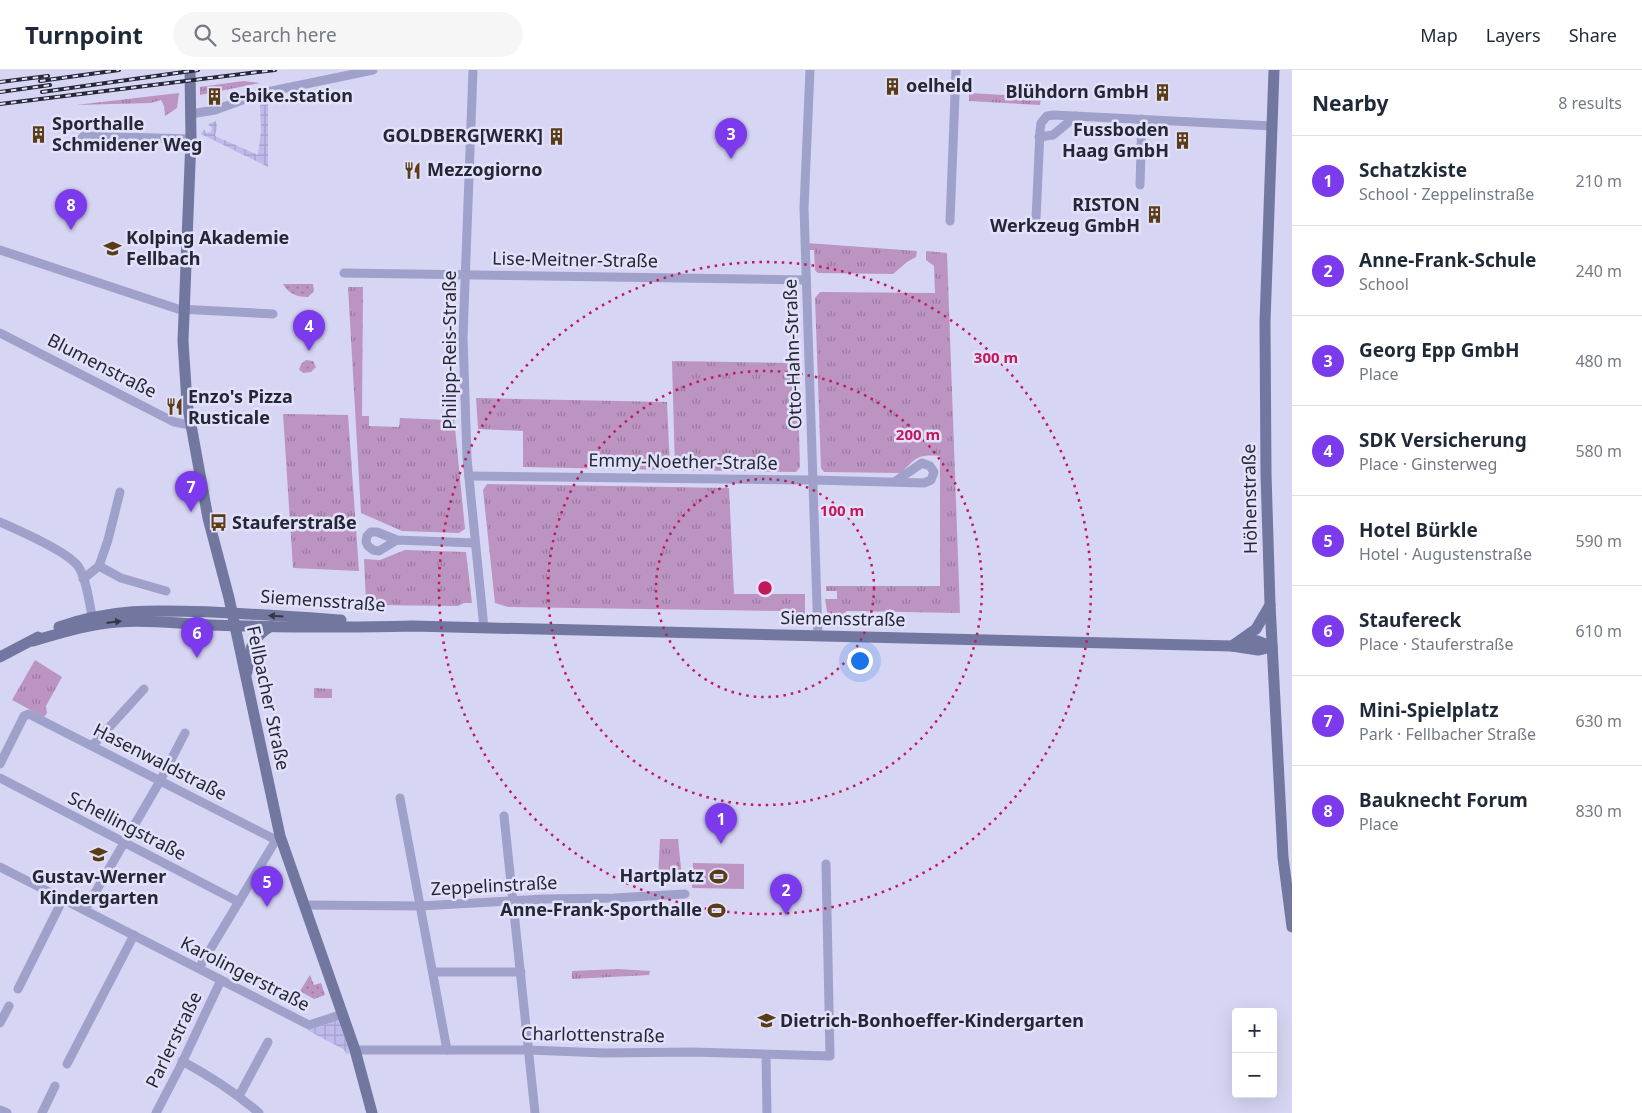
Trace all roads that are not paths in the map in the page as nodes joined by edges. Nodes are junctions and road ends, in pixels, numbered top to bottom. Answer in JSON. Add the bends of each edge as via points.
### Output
{"nodes":[{"id":1,"x":190,"y":70,"type":"edge"},
{"id":2,"x":373,"y":70,"type":"edge"},
{"id":3,"x":473,"y":70,"type":"edge"},
{"id":4,"x":810,"y":70,"type":"edge"},
{"id":5,"x":956,"y":70,"type":"edge"},
{"id":6,"x":1274,"y":70,"type":"edge"},
{"id":7,"x":190,"y":114,"type":"junction"},
{"id":8,"x":1076,"y":116,"type":"junction"},
{"id":9,"x":1142,"y":119,"type":"junction"},
{"id":10,"x":1273,"y":126,"type":"junction"},
{"id":11,"x":1039,"y":137,"type":"junction"},
{"id":12,"x":191,"y":139,"type":"junction"},
{"id":13,"x":80,"y":140,"type":"dead end"},
{"id":14,"x":1140,"y":185,"type":"dead end"},
{"id":15,"x":1036,"y":219,"type":"dead end"},
{"id":16,"x":950,"y":222,"type":"dead end"},
{"id":17,"x":2,"y":250,"type":"edge"},
{"id":18,"x":344,"y":273,"type":"dead end"},
{"id":19,"x":465,"y":274,"type":"junction"},
{"id":20,"x":806,"y":280,"type":"junction"},
{"id":21,"x":184,"y":310,"type":"junction"},
{"id":22,"x":273,"y":314,"type":"dead end"},
{"id":23,"x":0,"y":333,"type":"edge"},
{"id":24,"x":190,"y":425,"type":"junction"},
{"id":25,"x":469,"y":476,"type":"junction"},
{"id":26,"x":813,"y":480,"type":"junction"},
{"id":27,"x":896,"y":481,"type":"dead end"},
{"id":28,"x":120,"y":492,"type":"dead end"},
{"id":29,"x":0,"y":522,"type":"edge"},
{"id":30,"x":397,"y":540,"type":"dead end"},
{"id":31,"x":475,"y":542,"type":"junction"},
{"id":32,"x":99,"y":566,"type":"junction"},
{"id":33,"x":83,"y":579,"type":"junction"},
{"id":34,"x":166,"y":591,"type":"dead end"},
{"id":35,"x":1270,"y":604,"type":"junction"},
{"id":36,"x":232,"y":613,"type":"junction"},
{"id":37,"x":92,"y":621,"type":"junction"},
{"id":38,"x":234,"y":626,"type":"junction"},
{"id":39,"x":271,"y":626,"type":"junction"},
{"id":40,"x":412,"y":626,"type":"junction"},
{"id":41,"x":484,"y":628,"type":"junction"},
{"id":42,"x":818,"y":636,"type":"junction"},
{"id":43,"x":1236,"y":643,"type":"junction"},
{"id":44,"x":1272,"y":647,"type":"junction"},
{"id":45,"x":0,"y":657,"type":"edge"},
{"id":46,"x":246,"y":678,"type":"junction"},
{"id":47,"x":144,"y":689,"type":"dead end"},
{"id":48,"x":185,"y":733,"type":"dead end"},
{"id":49,"x":92,"y":745,"type":"junction"},
{"id":50,"x":0,"y":764,"type":"edge"},
{"id":51,"x":0,"y":778,"type":"edge"},
{"id":52,"x":160,"y":780,"type":"junction"},
{"id":53,"x":400,"y":798,"type":"dead end"},
{"id":54,"x":504,"y":816,"type":"dead end"},
{"id":55,"x":278,"y":838,"type":"junction"},
{"id":56,"x":124,"y":843,"type":"junction"},
{"id":57,"x":826,"y":864,"type":"dead end"},
{"id":58,"x":0,"y":867,"type":"edge"},
{"id":59,"x":686,"y":894,"type":"dead end"},
{"id":60,"x":63,"y":899,"type":"junction"},
{"id":61,"x":512,"y":901,"type":"junction"},
{"id":62,"x":240,"y":902,"type":"junction"},
{"id":63,"x":304,"y":905,"type":"junction"},
{"id":64,"x":420,"y":906,"type":"junction"},
{"id":65,"x":85,"y":910,"type":"junction"},
{"id":66,"x":1292,"y":927,"type":"edge"},
{"id":67,"x":134,"y":935,"type":"junction"},
{"id":68,"x":199,"y":968,"type":"junction"},
{"id":69,"x":433,"y":972,"type":"junction"},
{"id":70,"x":521,"y":972,"type":"junction"},
{"id":71,"x":221,"y":980,"type":"junction"},
{"id":72,"x":18,"y":989,"type":"dead end"},
{"id":73,"x":9,"y":1006,"type":"dead end"},
{"id":74,"x":342,"y":1014,"type":"junction"},
{"id":75,"x":0,"y":1023,"type":"edge"},
{"id":76,"x":268,"y":1042,"type":"dead end"},
{"id":77,"x":355,"y":1050,"type":"junction"},
{"id":78,"x":447,"y":1050,"type":"junction"},
{"id":79,"x":529,"y":1050,"type":"junction"},
{"id":80,"x":766,"y":1056,"type":"junction"},
{"id":81,"x":182,"y":1061,"type":"junction"},
{"id":82,"x":67,"y":1064,"type":"dead end"},
{"id":83,"x":55,"y":1086,"type":"dead end"},
{"id":84,"x":239,"y":1096,"type":"junction"},
{"id":85,"x":0,"y":1110,"type":"edge"},
{"id":86,"x":7,"y":1113,"type":"edge"},
{"id":87,"x":42,"y":1113,"type":"edge"},
{"id":88,"x":156,"y":1113,"type":"edge"},
{"id":89,"x":258,"y":1113,"type":"edge"},
{"id":90,"x":372,"y":1113,"type":"edge"},
{"id":91,"x":535,"y":1113,"type":"edge"},
{"id":92,"x":767,"y":1113,"type":"edge"}],
"edges":[{"from":1,"to":7,"type":"main road","name":"Fellbacher Straße"},
{"from":2,"to":7,"type":"street","via":[[262,92],[215,110]]},
{"from":3,"to":19,"type":"street","name":"Philipp-Reis-Straße"},
{"from":4,"to":20,"type":"street","name":"Otto-Hahn-Straße","via":[[804,208]]},
{"from":5,"to":16,"type":"street"},
{"from":6,"to":10,"type":"main road","name":"Höhenstraße"},
{"from":7,"to":12,"type":"main road","name":"Fellbacher Straße"},
{"from":8,"to":9,"type":"street"},
{"from":8,"to":11,"type":"street","via":[[1058,132]]},
{"from":8,"to":11,"type":"street","via":[[1047,116],[1041,123]]},
{"from":9,"to":10,"type":"street"},
{"from":9,"to":14,"type":"street"},
{"from":10,"to":35,"type":"main road","name":"Höhenstraße","via":[[1265,322]]},
{"from":11,"to":15,"type":"street"},
{"from":12,"to":13,"type":"street","via":[[84,136]]},
{"from":12,"to":21,"type":"main road","name":"Fellbacher Straße"},
{"from":17,"to":21,"type":"street"},
{"from":18,"to":19,"type":"street","name":"Lise-Meitner-Straße"},
{"from":19,"to":20,"type":"street","name":"Lise-Meitner-Straße"},
{"from":19,"to":25,"type":"street","name":"Philipp-Reis-Straße","via":[[463,337]]},
{"from":20,"to":26,"type":"street","name":"Otto-Hahn-Straße"},
{"from":21,"to":22,"type":"street"},
{"from":21,"to":24,"type":"main road","name":"Fellbacher Straße","via":[[184,367]]},
{"from":23,"to":24,"type":"street","name":"Blumenstraße","via":[[174,422]]},
{"from":24,"to":36,"type":"main road","name":"Fellbacher Straße","via":[[208,518]]},
{"from":25,"to":26,"type":"street","name":"Emmy-Noether-Straße"},
{"from":25,"to":31,"type":"street","name":"Philipp-Reis-Straße"},
{"from":26,"to":27,"type":"street","name":"Emmy-Noether-Straße"},
{"from":26,"to":42,"type":"street","name":"Otto-Hahn-Straße"},
{"from":28,"to":32,"type":"street"},
{"from":29,"to":33,"type":"street","via":[[55,549],[77,565]]},
{"from":30,"to":31,"type":"street"},
{"from":31,"to":41,"type":"street","name":"Philipp-Reis-Straße"},
{"from":32,"to":33,"type":"street"},
{"from":32,"to":34,"type":"street","via":[[121,578]]},
{"from":33,"to":37,"type":"street"},
{"from":35,"to":43,"type":"main road","via":[[1256,629]]},
{"from":35,"to":44,"type":"main road","name":"Höhenstraße"},
{"from":36,"to":37,"type":"main road","via":[[149,610],[110,613]]},
{"from":36,"to":38,"type":"main road","name":"Fellbacher Straße"},
{"from":40,"to":36,"type":"main road","name":"Siemensstraße","one_way":true},
{"from":37,"to":38,"type":"main road","one_way":true,"via":[[147,620]]},
{"from":37,"to":45,"type":"main road","via":[[33,641]]},
{"from":38,"to":39,"type":"main road","name":"Siemensstraße"},
{"from":38,"to":46,"type":"main road","name":"Fellbacher Straße"},
{"from":39,"to":40,"type":"main road","name":"Siemensstraße"},
{"from":39,"to":46,"type":"main road","via":[[251,645]]},
{"from":40,"to":41,"type":"main road","name":"Siemensstraße"},
{"from":41,"to":42,"type":"main road","name":"Siemensstraße"},
{"from":42,"to":43,"type":"main road","name":"Siemensstraße"},
{"from":43,"to":44,"type":"main road","name":"Siemensstraße","via":[[1258,641]]},
{"from":44,"to":66,"type":"main road","name":"Höhenstraße","via":[[1283,857]]},
{"from":46,"to":55,"type":"main road","name":"Fellbacher Straße"},
{"from":47,"to":49,"type":"street"},
{"from":48,"to":52,"type":"street"},
{"from":49,"to":50,"type":"street","name":"Hasenwaldstraße","via":[[29,714],[24,716]]},
{"from":49,"to":52,"type":"street","name":"Hasenwaldstraße"},
{"from":51,"to":56,"type":"street","name":"Schellingstraße"},
{"from":52,"to":55,"type":"street","name":"Hasenwaldstraße"},
{"from":52,"to":56,"type":"street"},
{"from":53,"to":64,"type":"street"},
{"from":54,"to":61,"type":"street"},
{"from":55,"to":62,"type":"street"},
{"from":55,"to":63,"type":"main road","name":"Fellbacher Straße"},
{"from":56,"to":62,"type":"street","name":"Schellingstraße"},
{"from":56,"to":65,"type":"street"},
{"from":57,"to":80,"type":"street","name":"Charlottenstraße","via":[[830,1056]]},
{"from":58,"to":60,"type":"street","name":"Karolingerstraße"},
{"from":59,"to":61,"type":"street","name":"Zeppelinstraße"},
{"from":60,"to":65,"type":"street","name":"Karolingerstraße"},
{"from":60,"to":72,"type":"street"},
{"from":61,"to":64,"type":"street","name":"Zeppelinstraße"},
{"from":61,"to":70,"type":"street"},
{"from":62,"to":68,"type":"street"},
{"from":63,"to":64,"type":"street","name":"Zeppelinstraße"},
{"from":63,"to":74,"type":"main road","name":"Fellbacher Straße"},
{"from":64,"to":69,"type":"street"},
{"from":65,"to":67,"type":"street","name":"Karolingerstraße"},
{"from":67,"to":68,"type":"street","name":"Karolingerstraße"},
{"from":67,"to":82,"type":"street"},
{"from":68,"to":71,"type":"street","name":"Karolingerstraße"},
{"from":69,"to":70,"type":"street"},
{"from":69,"to":78,"type":"street"},
{"from":70,"to":79,"type":"street"},
{"from":71,"to":74,"type":"street","name":"Karolingerstraße","via":[[309,1025]]},
{"from":71,"to":81,"type":"street","name":"Parlerstraße"},
{"from":73,"to":75,"type":"street"},
{"from":74,"to":77,"type":"main road","name":"Fellbacher Straße"},
{"from":76,"to":84,"type":"street"},
{"from":77,"to":78,"type":"street","name":"Charlottenstraße"},
{"from":77,"to":90,"type":"main road","name":"Fellbacher Straße"},
{"from":78,"to":79,"type":"street","name":"Charlottenstraße"},
{"from":79,"to":80,"type":"street","name":"Charlottenstraße"},
{"from":79,"to":91,"type":"street"},
{"from":80,"to":92,"type":"street"},
{"from":81,"to":84,"type":"street"},
{"from":81,"to":88,"type":"street","name":"Parlerstraße"},
{"from":83,"to":87,"type":"street"},
{"from":84,"to":89,"type":"street"},
{"from":85,"to":86,"type":"street"}]}
